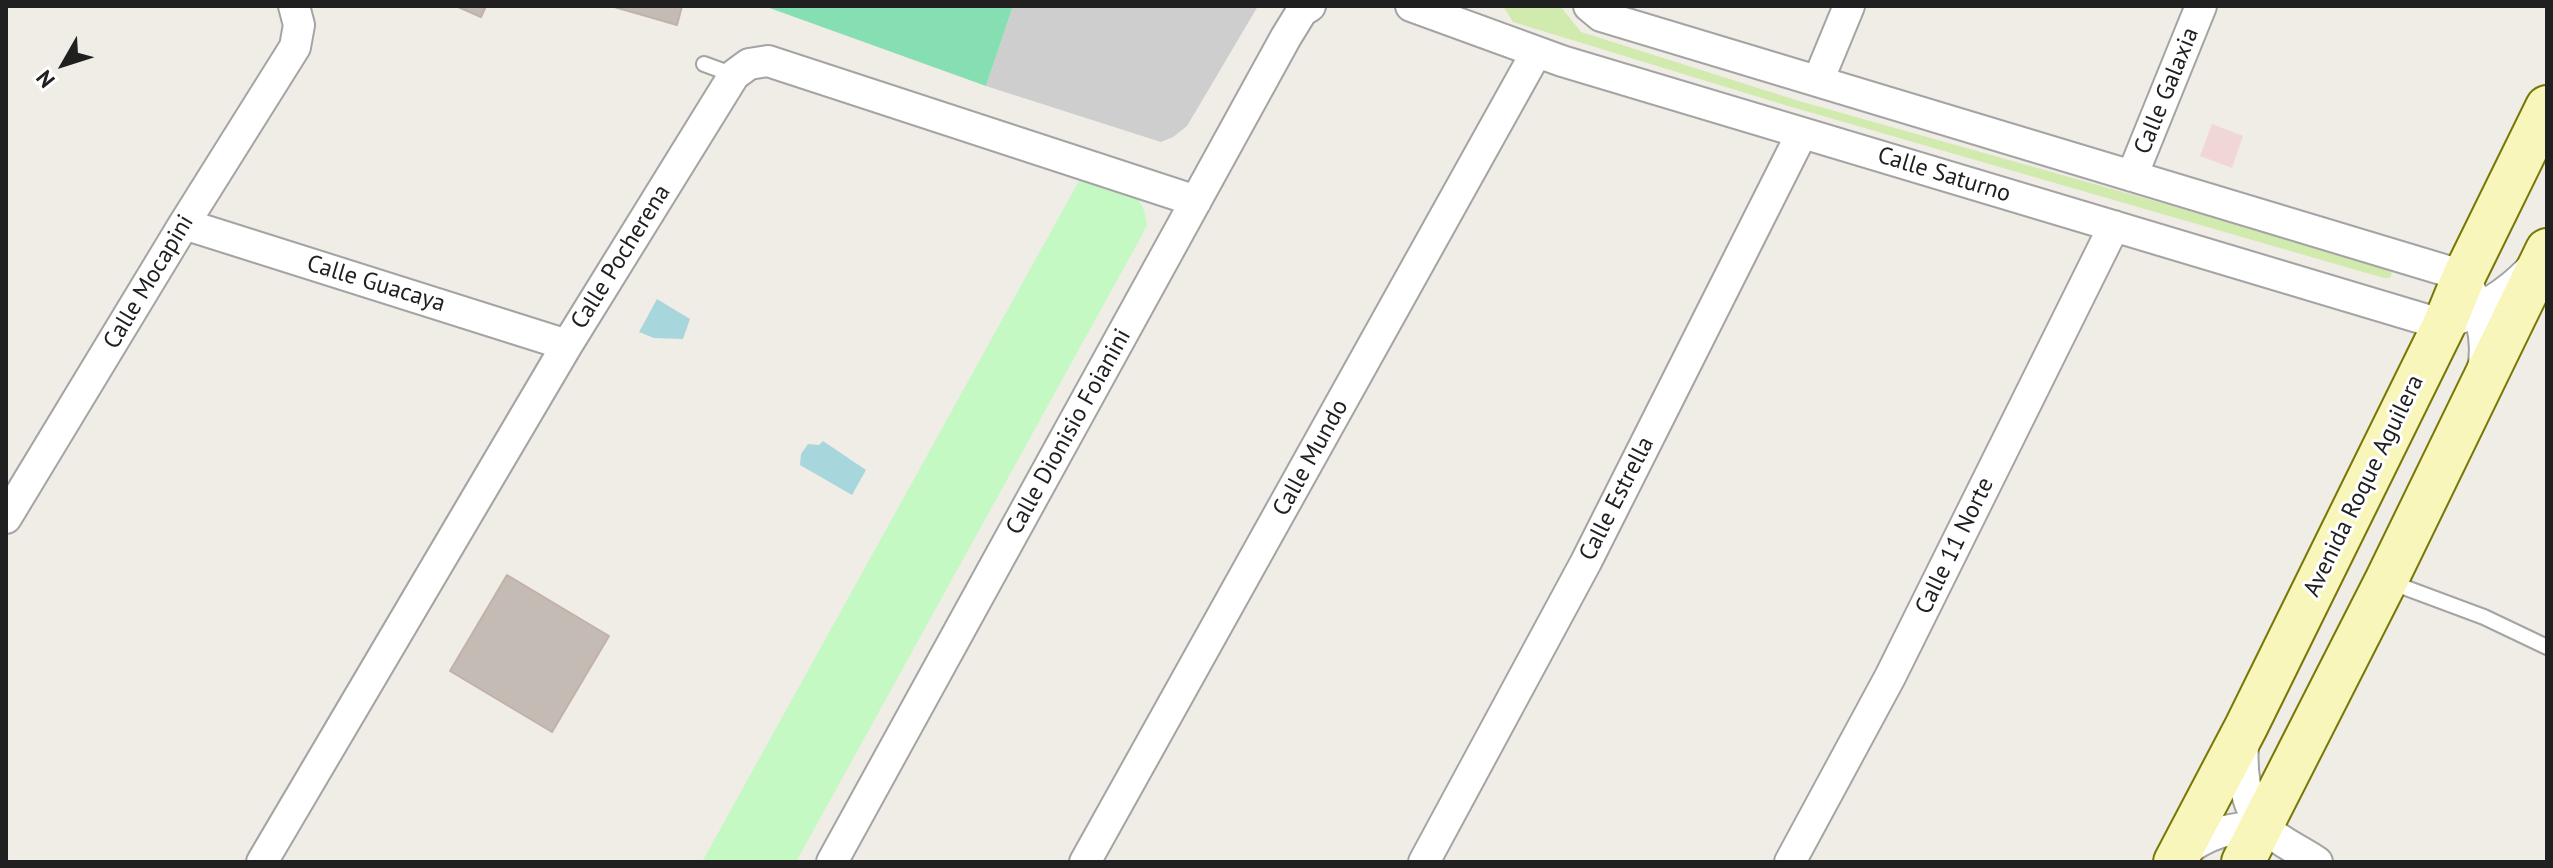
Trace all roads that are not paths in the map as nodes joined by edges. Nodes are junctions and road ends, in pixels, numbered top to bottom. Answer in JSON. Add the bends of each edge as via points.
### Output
{"nodes":[{"id":1,"x":294,"y":6,"type":"edge"},
{"id":2,"x":1310,"y":6,"type":"edge"},
{"id":3,"x":1411,"y":6,"type":"edge"},
{"id":4,"x":1482,"y":6,"type":"edge"},
{"id":5,"x":1589,"y":6,"type":"edge"},
{"id":6,"x":1849,"y":6,"type":"edge"},
{"id":7,"x":2201,"y":6,"type":"edge"},
{"id":8,"x":1504,"y":41,"type":"junction"},
{"id":9,"x":1536,"y":53,"type":"junction"},
{"id":10,"x":704,"y":64,"type":"dead end"},
{"id":11,"x":734,"y":75,"type":"junction"},
{"id":12,"x":1818,"y":81,"type":"junction"},
{"id":13,"x":2547,"y":107,"type":"edge"},
{"id":14,"x":1802,"y":133,"type":"junction"},
{"id":15,"x":2132,"y":176,"type":"junction"},
{"id":16,"x":1196,"y":201,"type":"junction"},
{"id":17,"x":184,"y":224,"type":"junction"},
{"id":18,"x":2114,"y":226,"type":"junction"},
{"id":19,"x":2545,"y":253,"type":"edge"},
{"id":20,"x":2462,"y":303,"type":"junction"},
{"id":21,"x":567,"y":345,"type":"junction"},
{"id":22,"x":2478,"y":390,"type":"junction"},
{"id":23,"x":6,"y":518,"type":"edge"},
{"id":24,"x":2386,"y":581,"type":"junction"},
{"id":25,"x":2547,"y":647,"type":"edge"},
{"id":26,"x":2246,"y":727,"type":"junction"},
{"id":27,"x":2254,"y":844,"type":"edge"},
{"id":28,"x":262,"y":862,"type":"edge"},
{"id":29,"x":832,"y":862,"type":"edge"},
{"id":30,"x":1085,"y":862,"type":"edge"},
{"id":31,"x":1424,"y":862,"type":"edge"},
{"id":32,"x":1790,"y":862,"type":"edge"},
{"id":33,"x":2175,"y":862,"type":"edge"},
{"id":34,"x":2317,"y":862,"type":"edge"}],
"edges":[{"from":1,"to":17,"type":"street","name":"Calle Mocapini","via":[[299,25],[295,47]]},
{"from":2,"to":16,"type":"street","name":"Calle Dionisio Foianini","via":[[1286,37]]},
{"from":3,"to":8,"type":"street","name":"Calle Saturno"},
{"from":4,"to":8,"type":"street","via":[[1491,28]]},
{"from":5,"to":12,"type":"street","via":[[1601,16]]},
{"from":6,"to":12,"type":"street"},
{"from":7,"to":15,"type":"street","name":"Calle Galaxia"},
{"from":8,"to":9,"type":"street","name":"Calle Saturno"},
{"from":9,"to":14,"type":"street","name":"Calle Saturno"},
{"from":9,"to":30,"type":"street","name":"Calle Mundo"},
{"from":10,"to":11,"type":"lane"},
{"from":11,"to":16,"type":"street","via":[[749,64],[768,61]]},
{"from":11,"to":21,"type":"street","name":"Calle Pocherena"},
{"from":12,"to":15,"type":"street"},
{"from":13,"to":20,"type":"main road","name":"Avenida Roque Aguilera"},
{"from":14,"to":18,"type":"street","name":"Calle Saturno"},
{"from":14,"to":31,"type":"street","name":"Calle Estrella","via":[[1586,562]]},
{"from":15,"to":20,"type":"street"},
{"from":16,"to":29,"type":"street","name":"Calle Dionisio Foianini"},
{"from":17,"to":21,"type":"street","name":"Calle Guacaya"},
{"from":17,"to":23,"type":"street","name":"Calle Mocapini"},
{"from":18,"to":20,"type":"street","name":"Calle Saturno"},
{"from":18,"to":32,"type":"street","name":"Calle 11 Norte","via":[[1890,677]]},
{"from":19,"to":20,"type":"street","via":[[2504,294]]},
{"from":19,"to":22,"type":"main road"},
{"from":20,"to":22,"type":"street","via":[[2485,335]]},
{"from":20,"to":26,"type":"main road","name":"Avenida Roque Aguilera"},
{"from":21,"to":28,"type":"street","name":"Calle Pocherena"},
{"from":22,"to":24,"type":"main road"},
{"from":24,"to":25,"type":"lane"},
{"from":24,"to":27,"type":"main road"},
{"from":26,"to":27,"type":"street","via":[[2242,750]]},
{"from":26,"to":33,"type":"main road","name":"Avenida Roque Aguilera"},
{"from":27,"to":33,"type":"street","via":[[2239,827],[2193,844]]},
{"from":27,"to":34,"type":"street"}]}
